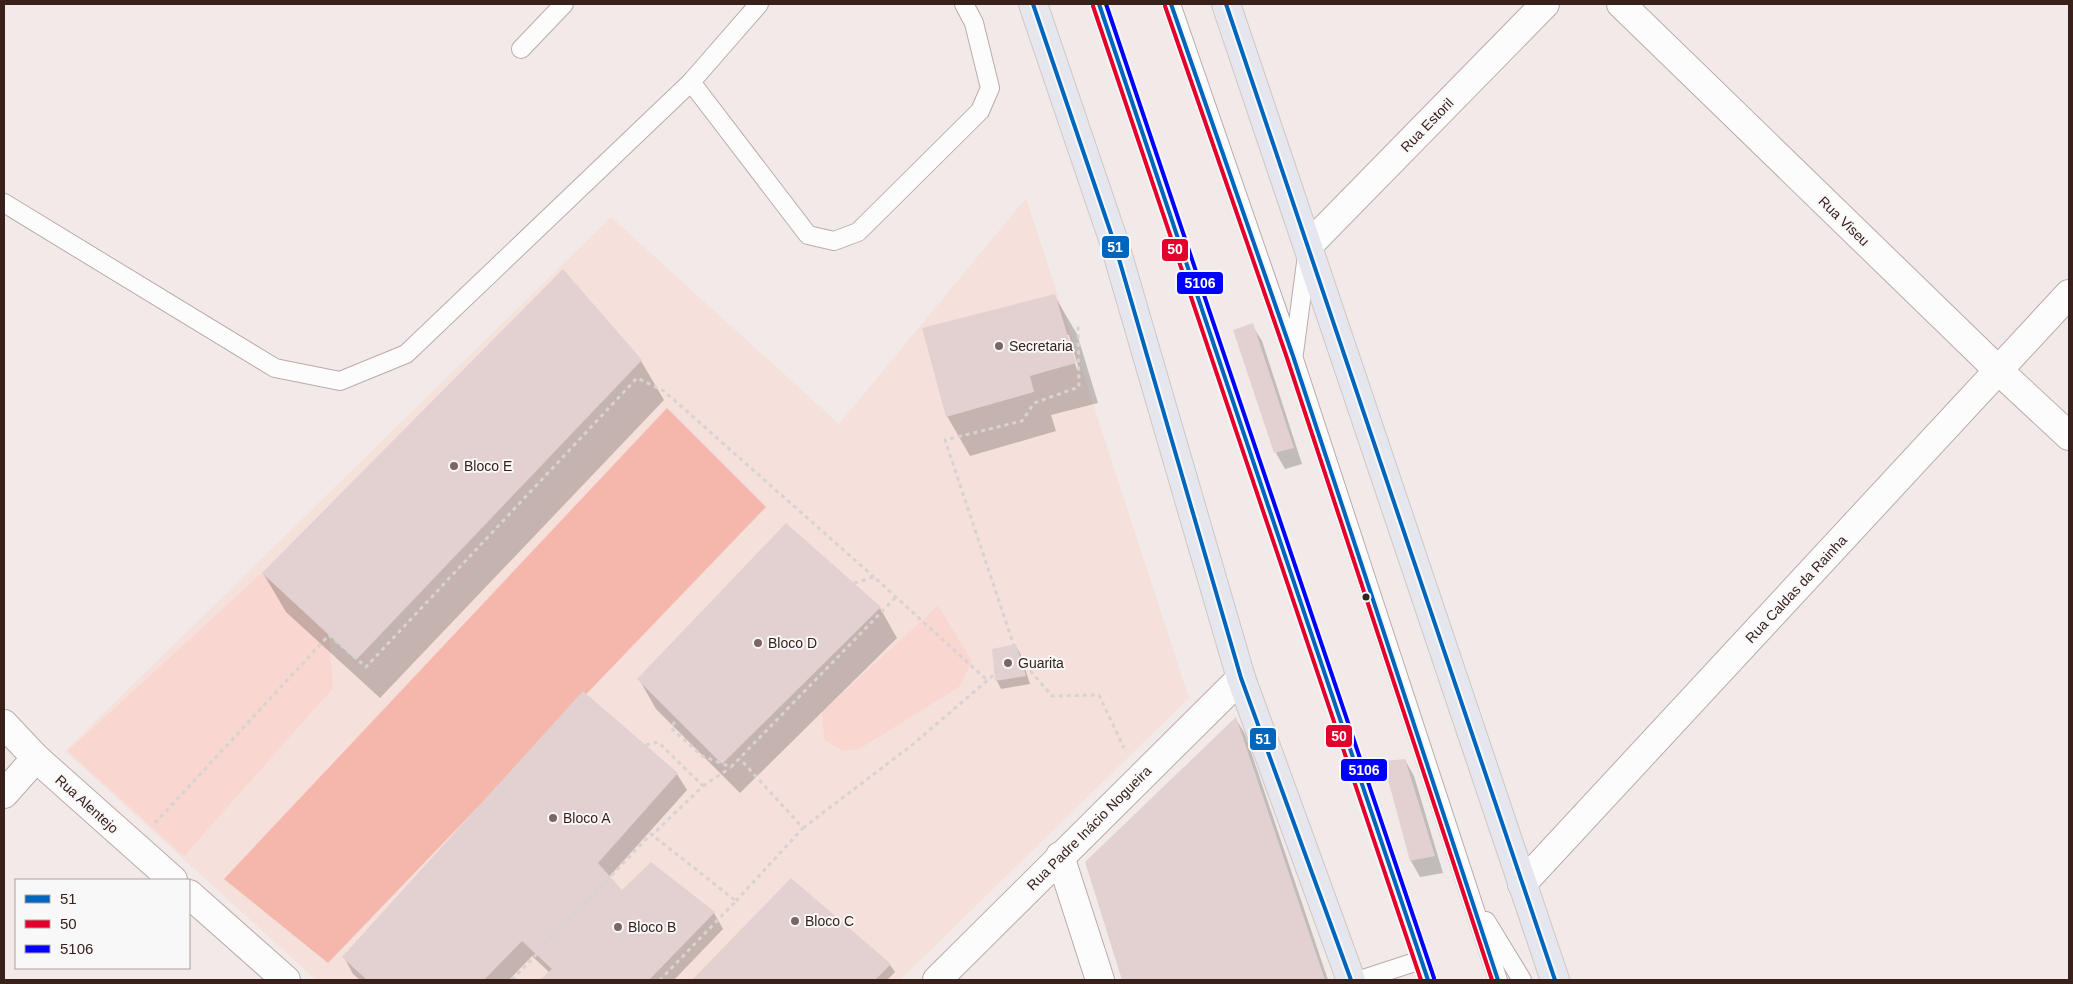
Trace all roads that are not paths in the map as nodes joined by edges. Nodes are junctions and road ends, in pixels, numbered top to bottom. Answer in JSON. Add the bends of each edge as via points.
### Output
{"nodes":[{"id":1,"x":564,"y":4,"type":"edge"},
{"id":2,"x":759,"y":4,"type":"edge"},
{"id":3,"x":964,"y":4,"type":"edge"},
{"id":4,"x":1033,"y":4,"type":"edge"},
{"id":5,"x":1099,"y":4,"type":"edge"},
{"id":6,"x":1171,"y":4,"type":"edge"},
{"id":7,"x":1226,"y":4,"type":"edge"},
{"id":8,"x":1545,"y":4,"type":"edge"},
{"id":9,"x":1621,"y":4,"type":"edge"},
{"id":10,"x":521,"y":49,"type":"dead end"},
{"id":11,"x":692,"y":82,"type":"junction"},
{"id":12,"x":4,"y":203,"type":"edge"},
{"id":13,"x":1309,"y":245,"type":"junction"},
{"id":14,"x":2069,"y":294,"type":"edge"},
{"id":15,"x":1293,"y":356,"type":"junction"},
{"id":16,"x":1998,"y":370,"type":"junction"},
{"id":17,"x":2069,"y":436,"type":"edge"},
{"id":18,"x":1241,"y":678,"type":"junction"},
{"id":19,"x":4,"y":724,"type":"edge"},
{"id":20,"x":36,"y":758,"type":"junction"},
{"id":21,"x":4,"y":794,"type":"edge"},
{"id":22,"x":1060,"y":856,"type":"junction"},
{"id":23,"x":172,"y":879,"type":"edge"},
{"id":24,"x":1522,"y":884,"type":"junction"},
{"id":25,"x":1470,"y":893,"type":"junction"},
{"id":26,"x":190,"y":895,"type":"edge"},
{"id":27,"x":1421,"y":960,"type":"junction"},
{"id":28,"x":286,"y":980,"type":"edge"},
{"id":29,"x":937,"y":980,"type":"edge"},
{"id":30,"x":1100,"y":980,"type":"edge"},
{"id":31,"x":1351,"y":980,"type":"edge"},
{"id":32,"x":1360,"y":980,"type":"edge"},
{"id":33,"x":1428,"y":980,"type":"edge"},
{"id":34,"x":1498,"y":980,"type":"edge"},
{"id":35,"x":1522,"y":980,"type":"edge"},
{"id":36,"x":1555,"y":980,"type":"edge"}],
"edges":[{"from":1,"to":10,"type":"lane"},
{"from":2,"to":11,"type":"lane"},
{"from":3,"to":11,"type":"lane","via":[[974,23],[990,88],[980,111],[858,232],[834,241],[808,235]]},
{"from":4,"to":18,"type":"highway","via":[[1114,242]]},
{"from":5,"to":27,"type":"lane"},
{"from":6,"to":15,"type":"lane"},
{"from":7,"to":13,"type":"highway"},
{"from":8,"to":13,"type":"street","name":"Rua Estoril"},
{"from":9,"to":16,"type":"street","name":"Rua Viseu"},
{"from":11,"to":12,"type":"lane","via":[[406,354],[340,381],[275,368]]},
{"from":13,"to":15,"type":"lane"},
{"from":13,"to":24,"type":"highway"},
{"from":14,"to":16,"type":"street","name":"Rua Caldas da Rainha"},
{"from":15,"to":25,"type":"lane"},
{"from":16,"to":17,"type":"street","name":"Rua Viseu"},
{"from":16,"to":24,"type":"street","name":"Rua Caldas da Rainha"},
{"from":18,"to":22,"type":"street","name":"Rua Padre Inácio Nogueira"},
{"from":18,"to":31,"type":"highway"},
{"from":19,"to":20,"type":"street","name":"Rua Alentejo"},
{"from":20,"to":21,"type":"street"},
{"from":20,"to":23,"type":"street","name":"Rua Alentejo"},
{"from":22,"to":29,"type":"street","name":"Rua Padre Inácio Nogueira"},
{"from":22,"to":30,"type":"street"},
{"from":24,"to":36,"type":"highway"},
{"from":25,"to":34,"type":"lane"},
{"from":25,"to":35,"type":"lane"},
{"from":26,"to":28,"type":"street"},
{"from":27,"to":32,"type":"lane"},
{"from":27,"to":33,"type":"lane"}]}
